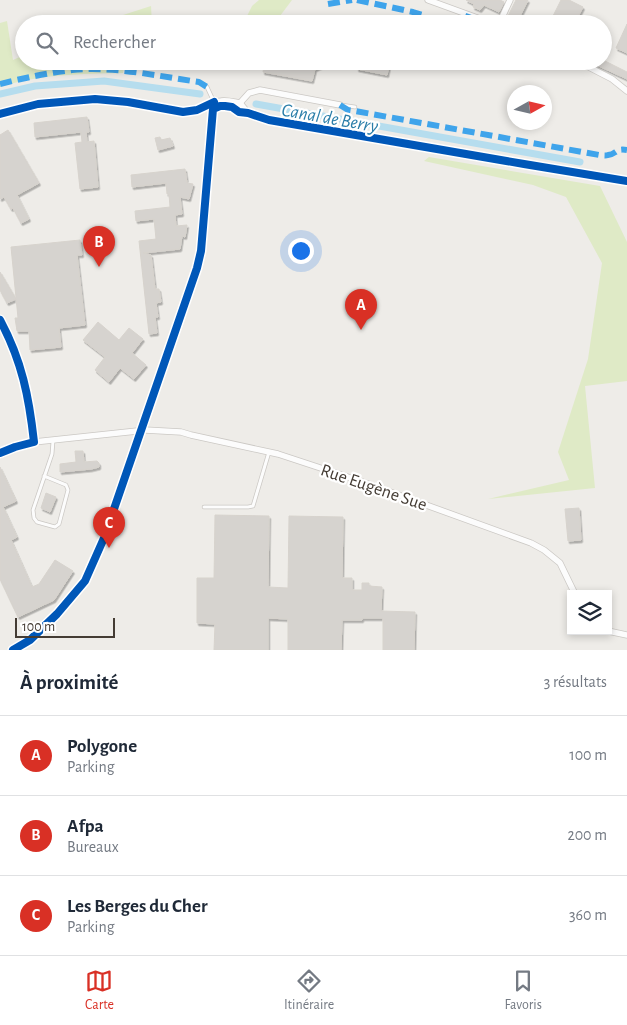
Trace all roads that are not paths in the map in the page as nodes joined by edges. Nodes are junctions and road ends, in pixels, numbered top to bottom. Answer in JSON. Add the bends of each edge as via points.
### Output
{"nodes":[{"id":1,"x":428,"y":0,"type":"edge"},
{"id":2,"x":510,"y":0,"type":"edge"},
{"id":3,"x":469,"y":15,"type":"edge"},
{"id":4,"x":503,"y":15,"type":"edge"},
{"id":5,"x":594,"y":70,"type":"edge"},
{"id":6,"x":207,"y":87,"type":"dead end"},
{"id":7,"x":627,"y":91,"type":"edge"},
{"id":8,"x":214,"y":102,"type":"junction"},
{"id":9,"x":240,"y":103,"type":"junction"},
{"id":10,"x":340,"y":105,"type":"joint"},
{"id":11,"x":355,"y":107,"type":"dead end"},
{"id":12,"x":248,"y":113,"type":"dead end"},
{"id":13,"x":0,"y":114,"type":"edge"},
{"id":14,"x":0,"y":320,"type":"edge"},
{"id":15,"x":145,"y":430,"type":"dead end"},
{"id":16,"x":137,"y":431,"type":"dead end"},
{"id":17,"x":53,"y":440,"type":"junction"},
{"id":18,"x":34,"y":442,"type":"junction"},
{"id":19,"x":269,"y":451,"type":"junction"},
{"id":20,"x":0,"y":453,"type":"edge"},
{"id":21,"x":44,"y":476,"type":"junction"},
{"id":22,"x":204,"y":507,"type":"dead end"},
{"id":23,"x":573,"y":590,"type":"edge"},
{"id":24,"x":612,"y":632,"type":"edge"},
{"id":25,"x":627,"y":635,"type":"edge"}],
"edges":[{"from":1,"to":3,"type":"street"},
{"from":2,"to":4,"type":"street"},
{"from":5,"to":7,"type":"street"},
{"from":6,"to":8,"type":"lane"},
{"from":8,"to":9,"type":"street"},
{"from":8,"to":13,"type":"street","via":[[183,112],[94,99],[38,104]]},
{"from":9,"to":10,"type":"street","via":[[250,93],[260,90]]},
{"from":9,"to":12,"type":"street"},
{"from":10,"to":11,"type":"lane"},
{"from":14,"to":18,"type":"street","via":[[21,368]]},
{"from":15,"to":19,"type":"street","name":"Rue Eugène Sue","via":[[181,432]]},
{"from":16,"to":17,"type":"street"},
{"from":17,"to":18,"type":"street"},
{"from":17,"to":21,"type":"lane"},
{"from":18,"to":20,"type":"street"},
{"from":19,"to":22,"type":"lane","via":[[253,506]]},
{"from":19,"to":23,"type":"street","name":"Rue Eugène Sue","via":[[531,543],[560,563]]},
{"from":21,"to":21,"type":"lane","via":[[33,510],[34,518],[55,527],[59,524],[68,490],[66,485]]},
{"from":24,"to":25,"type":"street"}]}
